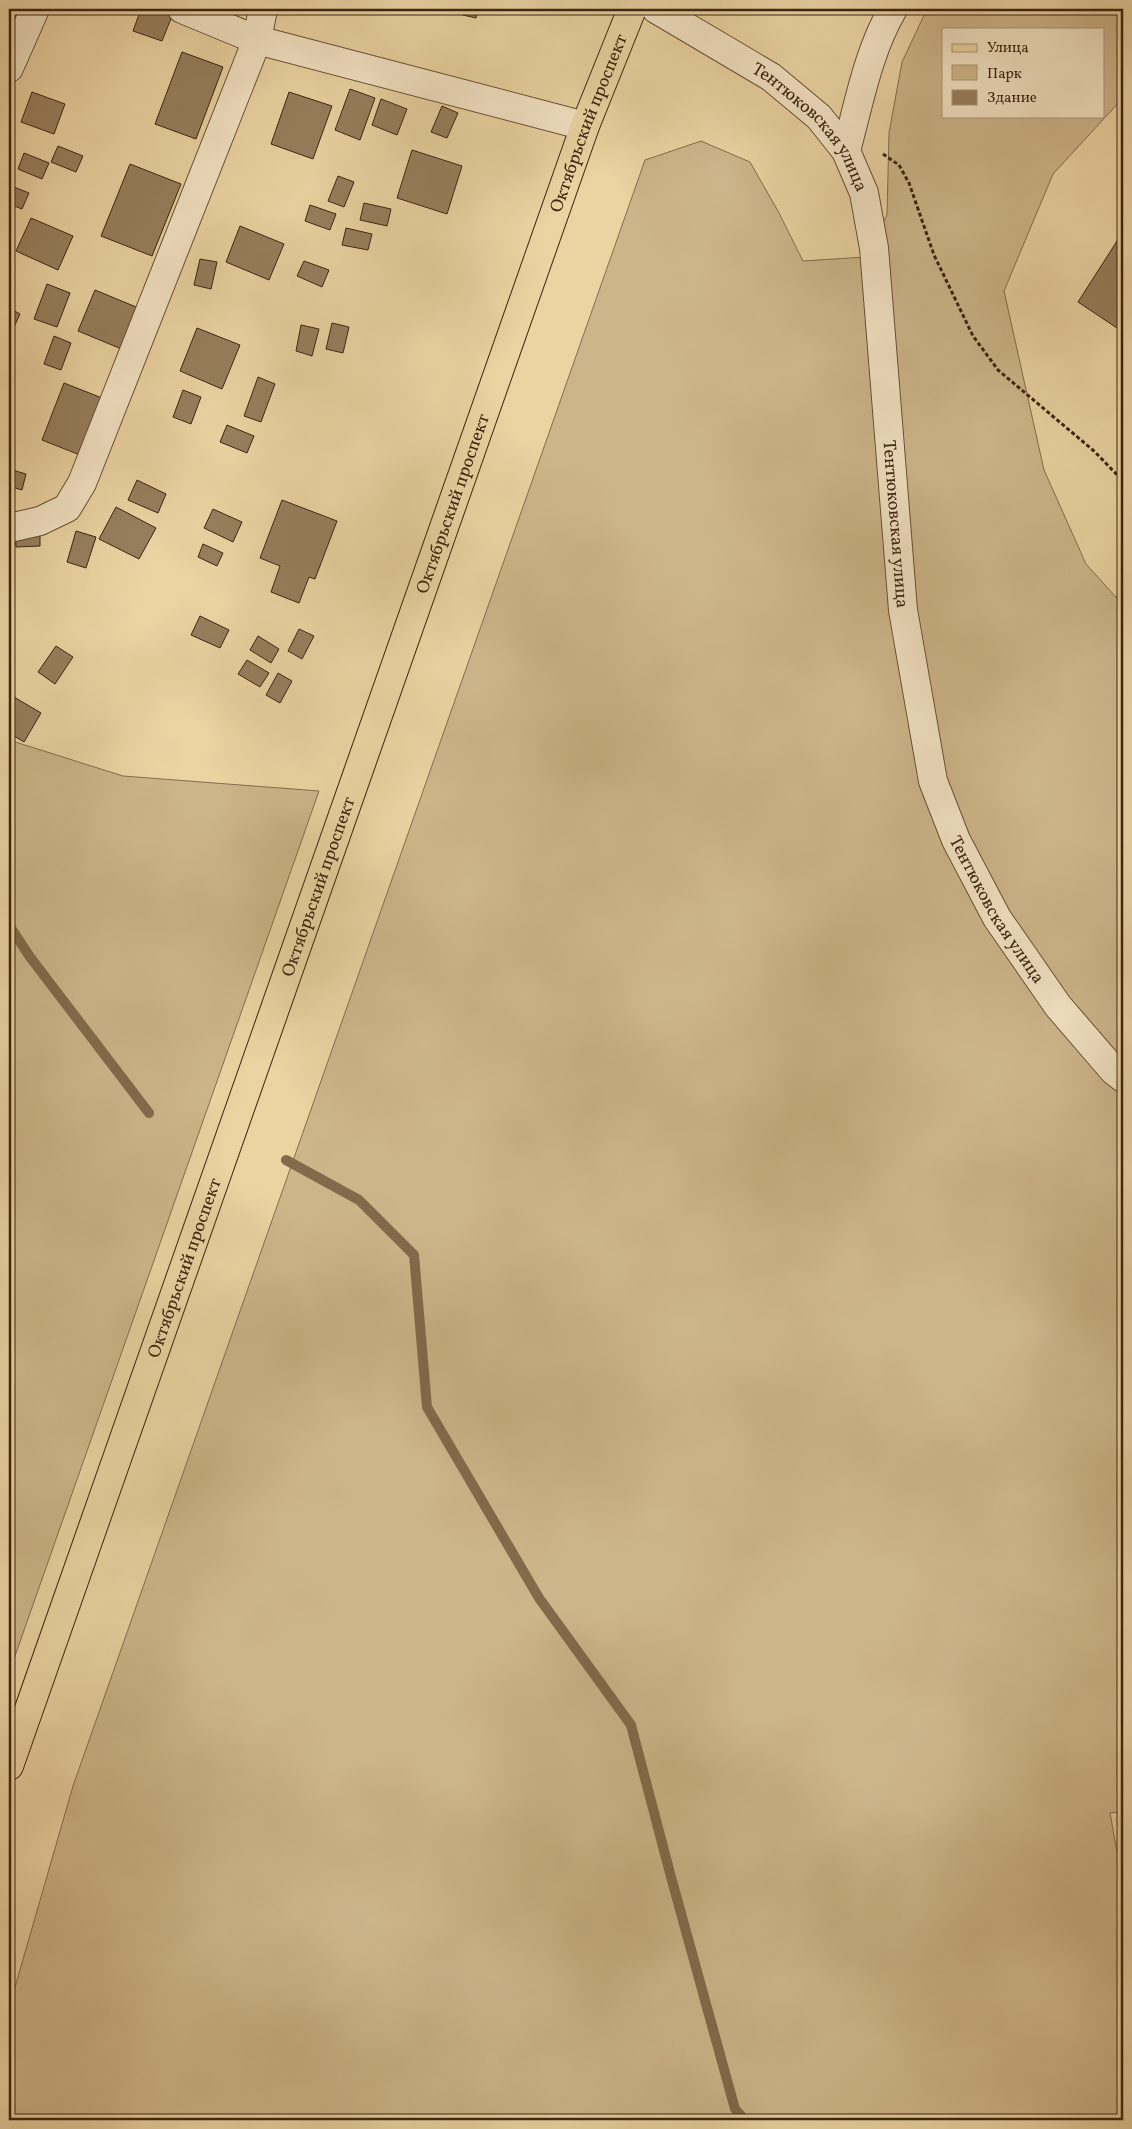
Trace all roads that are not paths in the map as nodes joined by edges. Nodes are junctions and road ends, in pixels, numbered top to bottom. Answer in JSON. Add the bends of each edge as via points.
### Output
{"nodes":[{"id":1,"x":35,"y":9,"type":"edge"},
{"id":2,"x":182,"y":9,"type":"edge"},
{"id":3,"x":263,"y":9,"type":"edge"},
{"id":4,"x":632,"y":9,"type":"edge"},
{"id":5,"x":656,"y":9,"type":"edge"},
{"id":6,"x":893,"y":9,"type":"edge"},
{"id":7,"x":257,"y":40,"type":"junction"},
{"id":8,"x":9,"y":68,"type":"edge"},
{"id":9,"x":585,"y":126,"type":"junction"},
{"id":10,"x":846,"y":152,"type":"junction"},
{"id":11,"x":9,"y":528,"type":"edge"},
{"id":12,"x":1123,"y":1078,"type":"edge"},
{"id":13,"x":9,"y":1766,"type":"edge"}],
"edges":[{"from":1,"to":8,"type":"street"},
{"from":2,"to":7,"type":"street"},
{"from":3,"to":7,"type":"street"},
{"from":4,"to":9,"type":"main road","name":"Октябрьский проспект"},
{"from":5,"to":10,"type":"street","name":"Тентюковская улица","via":[[771,77],[819,117]]},
{"from":6,"to":10,"type":"street","via":[[869,65]]},
{"from":7,"to":9,"type":"street"},
{"from":7,"to":11,"type":"street","via":[[82,483],[67,508],[40,521]]},
{"from":9,"to":13,"type":"main road","name":"Октябрьский проспект"},
{"from":10,"to":12,"type":"street","name":"Тентюковская улица","via":[[864,193],[874,248],[903,610],[933,781],[956,840],[997,918],[1058,1006]]}]}
